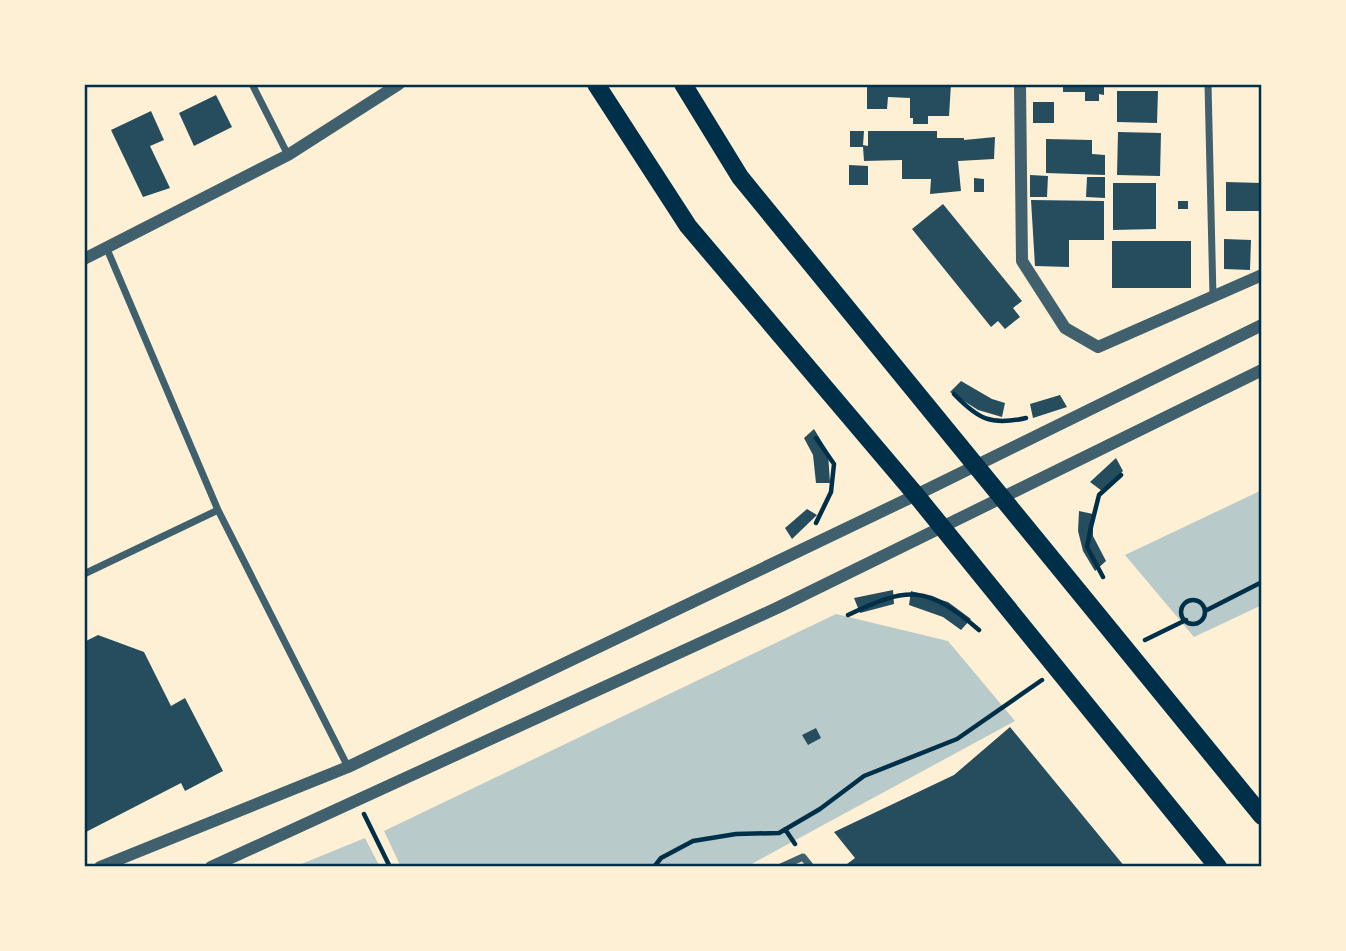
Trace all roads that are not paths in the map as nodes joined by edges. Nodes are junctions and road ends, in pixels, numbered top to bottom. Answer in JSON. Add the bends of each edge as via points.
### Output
{"nodes":[{"id":1,"x":252,"y":84,"type":"edge"},
{"id":2,"x":399,"y":84,"type":"edge"},
{"id":3,"x":596,"y":84,"type":"edge"},
{"id":4,"x":683,"y":84,"type":"edge"},
{"id":5,"x":1020,"y":84,"type":"edge"},
{"id":6,"x":1208,"y":84,"type":"edge"},
{"id":7,"x":288,"y":155,"type":"junction"},
{"id":8,"x":107,"y":249,"type":"junction"},
{"id":9,"x":84,"y":259,"type":"edge"},
{"id":10,"x":1262,"y":275,"type":"edge"},
{"id":11,"x":1213,"y":297,"type":"junction"},
{"id":12,"x":1262,"y":325,"type":"edge"},
{"id":13,"x":1262,"y":370,"type":"edge"},
{"id":14,"x":975,"y":465,"type":"junction"},
{"id":15,"x":916,"y":495,"type":"junction"},
{"id":16,"x":1003,"y":499,"type":"junction"},
{"id":17,"x":218,"y":510,"type":"junction"},
{"id":18,"x":942,"y":528,"type":"junction"},
{"id":19,"x":84,"y":574,"type":"edge"},
{"id":20,"x":348,"y":767,"type":"junction"},
{"id":21,"x":1262,"y":816,"type":"edge"},
{"id":22,"x":100,"y":867,"type":"edge"},
{"id":23,"x":211,"y":867,"type":"edge"},
{"id":24,"x":781,"y":867,"type":"edge"},
{"id":25,"x":811,"y":867,"type":"edge"},
{"id":26,"x":1218,"y":867,"type":"edge"}],
"edges":[{"from":1,"to":7,"type":"street"},
{"from":2,"to":7,"type":"street"},
{"from":3,"to":15,"type":"main road","via":[[688,226]]},
{"from":4,"to":14,"type":"main road","via":[[740,177]]},
{"from":5,"to":11,"type":"street","via":[[1022,261],[1065,328],[1098,347]]},
{"from":6,"to":11,"type":"street"},
{"from":7,"to":8,"type":"street"},
{"from":8,"to":9,"type":"street"},
{"from":8,"to":17,"type":"street"},
{"from":10,"to":11,"type":"street"},
{"from":12,"to":14,"type":"street"},
{"from":13,"to":16,"type":"street"},
{"from":14,"to":15,"type":"street"},
{"from":14,"to":16,"type":"main road"},
{"from":15,"to":18,"type":"main road"},
{"from":15,"to":20,"type":"street"},
{"from":16,"to":18,"type":"street"},
{"from":16,"to":21,"type":"main road"},
{"from":17,"to":19,"type":"street"},
{"from":17,"to":20,"type":"street"},
{"from":18,"to":23,"type":"street"},
{"from":18,"to":26,"type":"main road"},
{"from":20,"to":22,"type":"street"},
{"from":24,"to":25,"type":"street","via":[[803,857]]}]}
